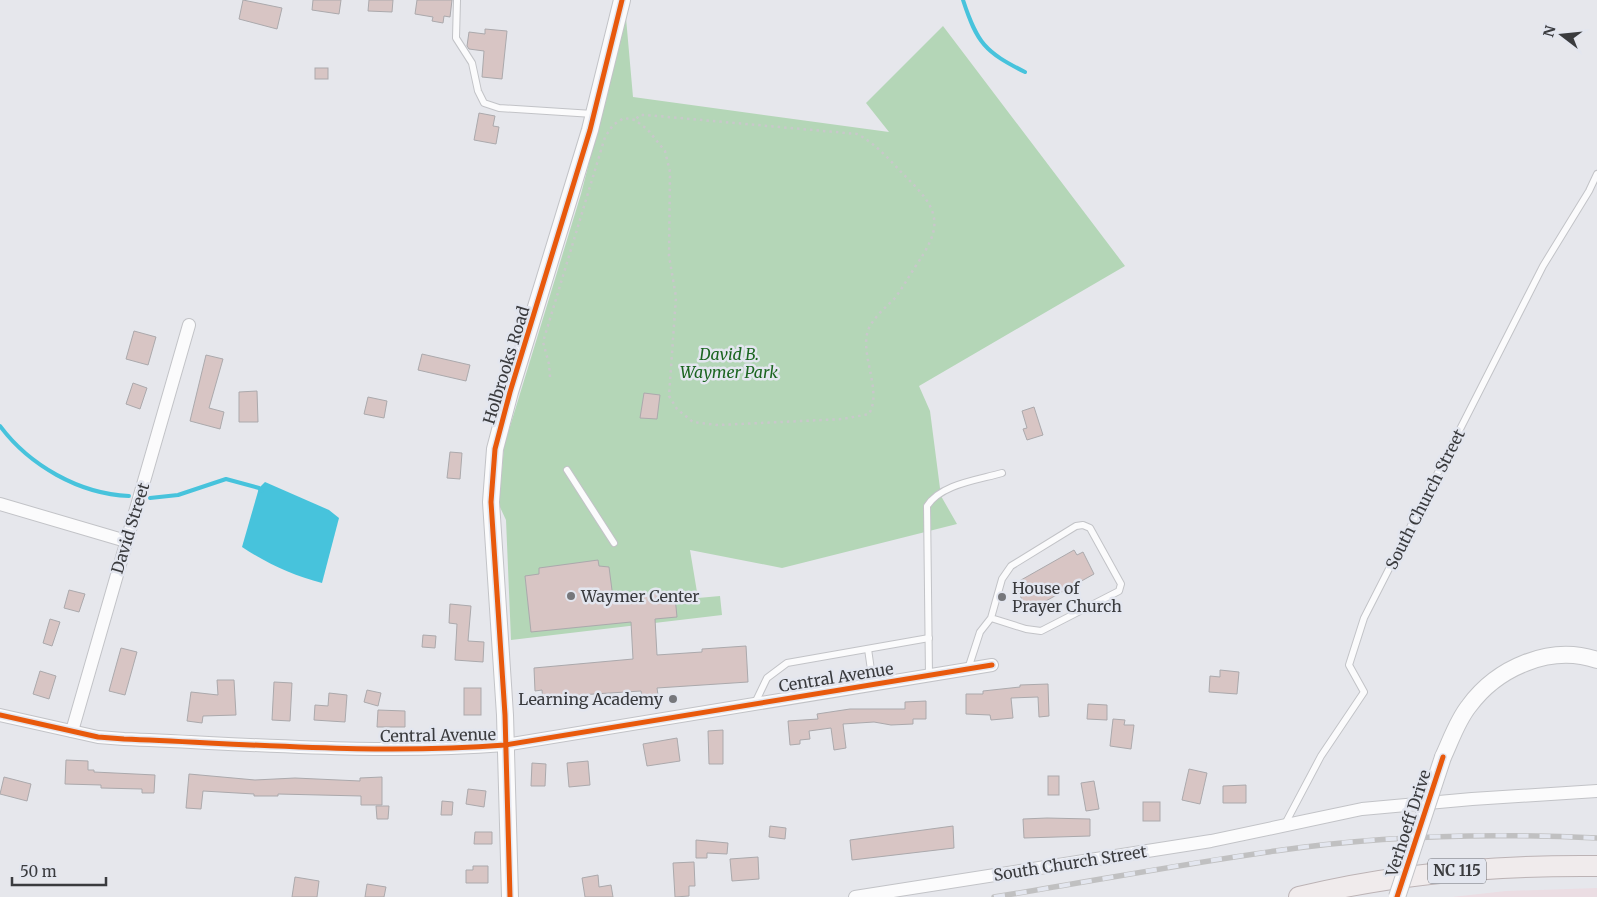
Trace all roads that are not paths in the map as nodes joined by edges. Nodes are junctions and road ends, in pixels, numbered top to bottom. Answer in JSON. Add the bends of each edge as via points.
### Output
{"nodes":[{"id":1,"x":457,"y":0,"type":"edge"},
{"id":2,"x":622,"y":0,"type":"edge"},
{"id":3,"x":594,"y":114,"type":"junction"},
{"id":4,"x":1597,"y":174,"type":"edge"},
{"id":5,"x":190,"y":325,"type":"dead end"},
{"id":6,"x":567,"y":470,"type":"dead end"},
{"id":7,"x":1002,"y":473,"type":"dead end"},
{"id":8,"x":0,"y":504,"type":"edge"},
{"id":9,"x":126,"y":541,"type":"junction"},
{"id":10,"x":614,"y":543,"type":"dead end"},
{"id":11,"x":991,"y":618,"type":"junction"},
{"id":12,"x":929,"y":638,"type":"junction"},
{"id":13,"x":868,"y":649,"type":"junction"},
{"id":14,"x":1597,"y":660,"type":"edge"},
{"id":15,"x":992,"y":665,"type":"dead end"},
{"id":16,"x":968,"y":669,"type":"junction"},
{"id":17,"x":930,"y":675,"type":"junction"},
{"id":18,"x":873,"y":684,"type":"junction"},
{"id":19,"x":755,"y":703,"type":"junction"},
{"id":20,"x":0,"y":716,"type":"edge"},
{"id":21,"x":72,"y":732,"type":"junction"},
{"id":22,"x":505,"y":745,"type":"junction"},
{"id":23,"x":1597,"y":791,"type":"edge"},
{"id":24,"x":1285,"y":825,"type":"junction"},
{"id":25,"x":1597,"y":866,"type":"edge"},
{"id":26,"x":510,"y":897,"type":"edge"},
{"id":27,"x":855,"y":897,"type":"edge"},
{"id":28,"x":1300,"y":897,"type":"edge"},
{"id":29,"x":1397,"y":897,"type":"edge"}],
"edges":[{"from":1,"to":3,"type":"lane","via":[[456,38],[472,63],[484,103],[499,108]]},
{"from":2,"to":3,"type":"street","name":"Holbrooks Road"},
{"from":3,"to":22,"type":"street","name":"Holbrooks Road","via":[[510,392],[496,449],[491,502],[499,592]]},
{"from":4,"to":24,"type":"lane","name":"South Church Street","via":[[1543,266],[1364,618],[1349,665],[1364,692],[1321,756]]},
{"from":5,"to":9,"type":"street","name":"David Street"},
{"from":6,"to":10,"type":"lane"},
{"from":7,"to":12,"type":"lane","via":[[947,489],[933,497],[927,506]]},
{"from":8,"to":9,"type":"street"},
{"from":9,"to":21,"type":"street","name":"David Street"},
{"from":11,"to":11,"type":"lane","via":[[1041,631],[1119,591],[1121,584],[1090,528],[1076,526],[1011,566],[1002,579]]},
{"from":11,"to":16,"type":"lane","via":[[980,632]]},
{"from":12,"to":13,"type":"lane"},
{"from":12,"to":17,"type":"lane"},
{"from":13,"to":18,"type":"lane"},
{"from":13,"to":19,"type":"lane","via":[[787,662],[767,678]]},
{"from":14,"to":29,"type":"street","name":"Verhoeff Drive","bridge":true,"via":[[1576,656],[1543,658],[1512,668],[1498,676],[1468,707],[1443,757]]},
{"from":15,"to":16,"type":"street","name":"Central Avenue"},
{"from":16,"to":17,"type":"street","name":"Central Avenue"},
{"from":17,"to":18,"type":"street","name":"Central Avenue"},
{"from":18,"to":19,"type":"street","name":"Central Avenue"},
{"from":19,"to":22,"type":"street","name":"Central Avenue"},
{"from":20,"to":21,"type":"street","name":"Central Avenue"},
{"from":21,"to":22,"type":"street","name":"Central Avenue","via":[[124,739],[359,748],[434,749]]},
{"from":22,"to":26,"type":"street","name":"Holbrooks Road"},
{"from":23,"to":24,"type":"street","name":"South Church Street","via":[[1362,809]]},
{"from":24,"to":27,"type":"street","name":"South Church Street","via":[[1211,841]]},
{"from":25,"to":28,"type":"main road","number":"NC 115","via":[[1441,872]]}]}
